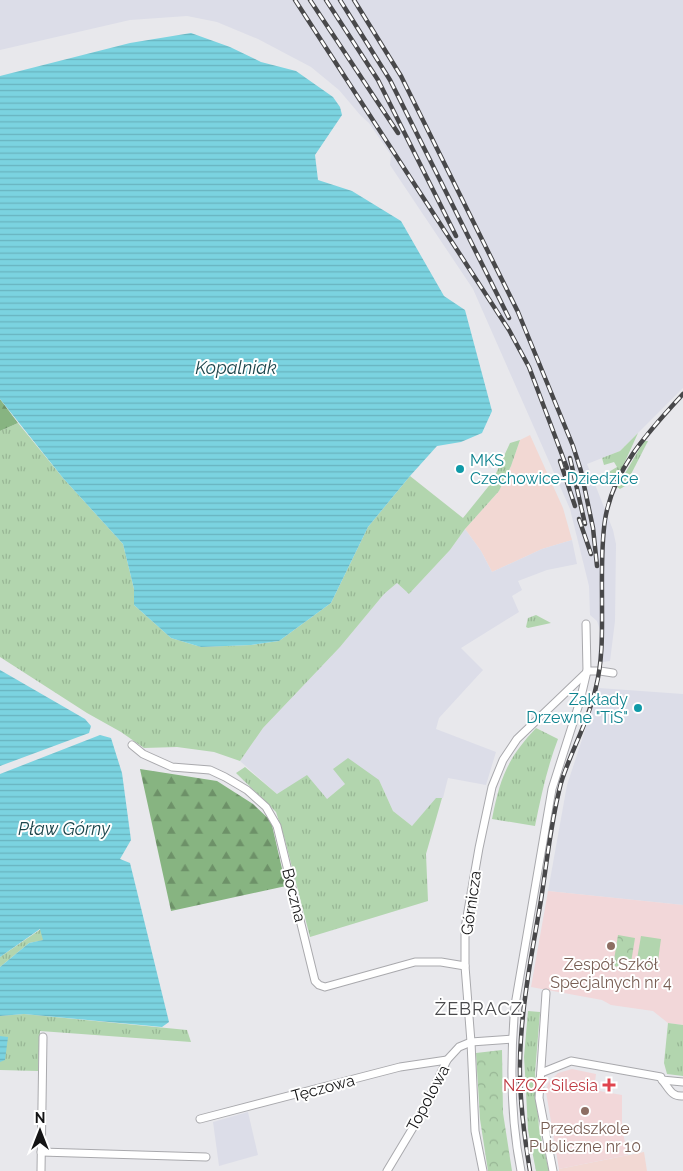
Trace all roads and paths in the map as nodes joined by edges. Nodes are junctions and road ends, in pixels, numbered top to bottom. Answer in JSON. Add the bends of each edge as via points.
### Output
{"nodes":[{"id":1,"x":586,"y":624,"type":"dead end"},
{"id":2,"x":588,"y":671,"type":"junction"},
{"id":3,"x":613,"y":673,"type":"dead end"},
{"id":4,"x":132,"y":745,"type":"dead end"},
{"id":5,"x":465,"y":966,"type":"junction"},
{"id":6,"x":546,"y":993,"type":"dead end"},
{"id":7,"x":42,"y":1037,"type":"dead end"},
{"id":8,"x":512,"y":1039,"type":"junction"},
{"id":9,"x":471,"y":1042,"type":"junction"},
{"id":10,"x":447,"y":1060,"type":"junction"},
{"id":11,"x":541,"y":1073,"type":"junction"},
{"id":12,"x":662,"y":1080,"type":"junction"},
{"id":13,"x":683,"y":1082,"type":"edge"},
{"id":14,"x":683,"y":1096,"type":"edge"},
{"id":15,"x":200,"y":1119,"type":"dead end"},
{"id":16,"x":41,"y":1152,"type":"junction"},
{"id":17,"x":206,"y":1158,"type":"dead end"},
{"id":18,"x":41,"y":1171,"type":"edge"},
{"id":19,"x":387,"y":1171,"type":"edge"},
{"id":20,"x":483,"y":1171,"type":"edge"},
{"id":21,"x":521,"y":1171,"type":"edge"},
{"id":22,"x":553,"y":1171,"type":"edge"}],
"edges":[{"from":1,"to":2,"type":"street"},
{"from":2,"to":3,"type":"street"},
{"from":2,"to":5,"type":"street","name":"Górnicza","via":[[517,739],[503,760],[492,787],[479,848],[465,928]]},
{"from":2,"to":8,"type":"street","via":[[552,789]]},
{"from":4,"to":5,"type":"street","name":"Boczna","via":[[172,767],[210,770],[247,790],[266,807],[277,826],[315,981],[319,985],[325,987],[415,962]]},
{"from":5,"to":9,"type":"street","name":"Górnicza"},
{"from":6,"to":11,"type":"street"},
{"from":7,"to":16,"type":"street"},
{"from":8,"to":9,"type":"street"},
{"from":8,"to":21,"type":"street","via":[[511,1090]]},
{"from":9,"to":10,"type":"street","name":"Topolowa"},
{"from":9,"to":20,"type":"street","name":"Górnicza","via":[[474,1131]]},
{"from":10,"to":15,"type":"street","name":"Tęczowa","via":[[400,1067]]},
{"from":10,"to":19,"type":"street","name":"Topolowa","via":[[423,1111]]},
{"from":11,"to":12,"type":"street","via":[[571,1061],[661,1077]]},
{"from":11,"to":22,"type":"street","via":[[539,1098]]},
{"from":12,"to":13,"type":"street"},
{"from":12,"to":14,"type":"street","via":[[672,1094]]},
{"from":16,"to":17,"type":"street"},
{"from":16,"to":18,"type":"street"}]}
